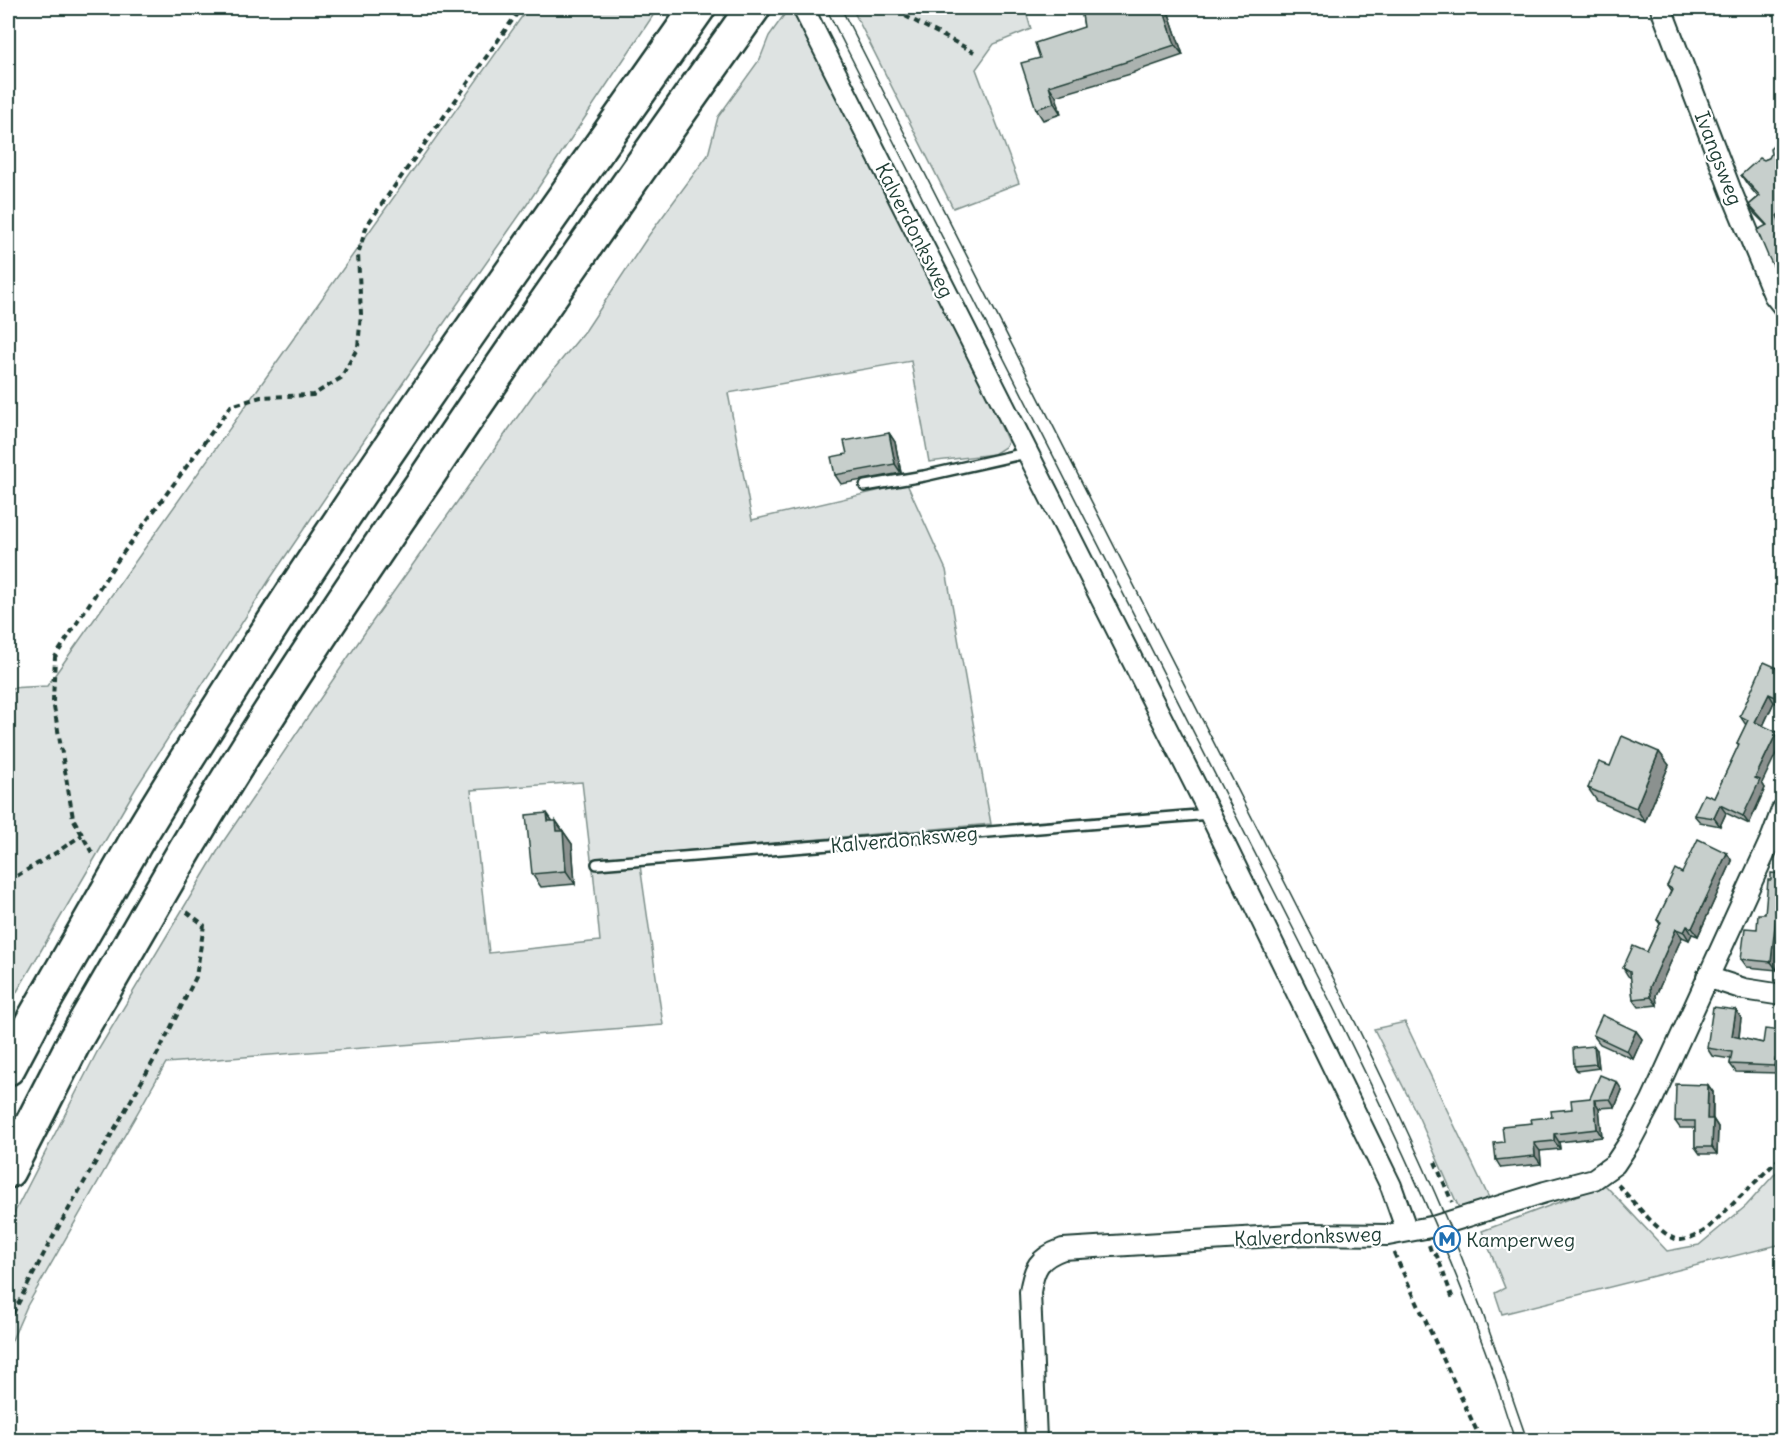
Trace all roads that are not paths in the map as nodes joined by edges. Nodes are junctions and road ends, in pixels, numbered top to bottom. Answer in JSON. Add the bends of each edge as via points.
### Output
{"nodes":[{"id":1,"x":698,"y":8,"type":"edge"},
{"id":2,"x":803,"y":8,"type":"edge"},
{"id":3,"x":1661,"y":8,"type":"edge"},
{"id":4,"x":751,"y":10,"type":"edge"},
{"id":5,"x":1782,"y":305,"type":"edge"},
{"id":6,"x":1026,"y":453,"type":"junction"},
{"id":7,"x":865,"y":486,"type":"dead end"},
{"id":8,"x":1782,"y":810,"type":"edge"},
{"id":9,"x":1210,"y":814,"type":"junction"},
{"id":10,"x":597,"y":864,"type":"dead end"},
{"id":11,"x":1707,"y":977,"type":"junction"},
{"id":12,"x":1782,"y":995,"type":"edge"},
{"id":13,"x":8,"y":1068,"type":"edge"},
{"id":14,"x":8,"y":1171,"type":"edge"},
{"id":15,"x":1406,"y":1231,"type":"junction"},
{"id":16,"x":1036,"y":1440,"type":"edge"}],
"edges":[{"from":1,"to":13,"type":"highway","bridge":true,"via":[[445,366],[295,589],[158,806]]},
{"from":2,"to":6,"type":"street","name":"Kalverdonksweg"},
{"from":3,"to":5,"type":"street","name":"Ivangsweg","via":[[1731,191],[1774,295]]},
{"from":4,"to":14,"type":"highway","bridge":true,"via":[[335,612],[171,874],[75,1040]]},
{"from":6,"to":7,"type":"lane"},
{"from":6,"to":9,"type":"street","name":"Kalverdonksweg"},
{"from":8,"to":11,"type":"street"},
{"from":9,"to":10,"type":"lane","name":"Kalverdonksweg"},
{"from":9,"to":15,"type":"street","name":"Kalverdonksweg","via":[[1391,1186]]},
{"from":11,"to":12,"type":"street"},
{"from":11,"to":15,"type":"street","via":[[1652,1100],[1631,1140],[1606,1172],[1594,1179]]},
{"from":15,"to":16,"type":"street","name":"Kalverdonksweg","via":[[1063,1249],[1049,1254],[1038,1264],[1030,1292]]}]}
